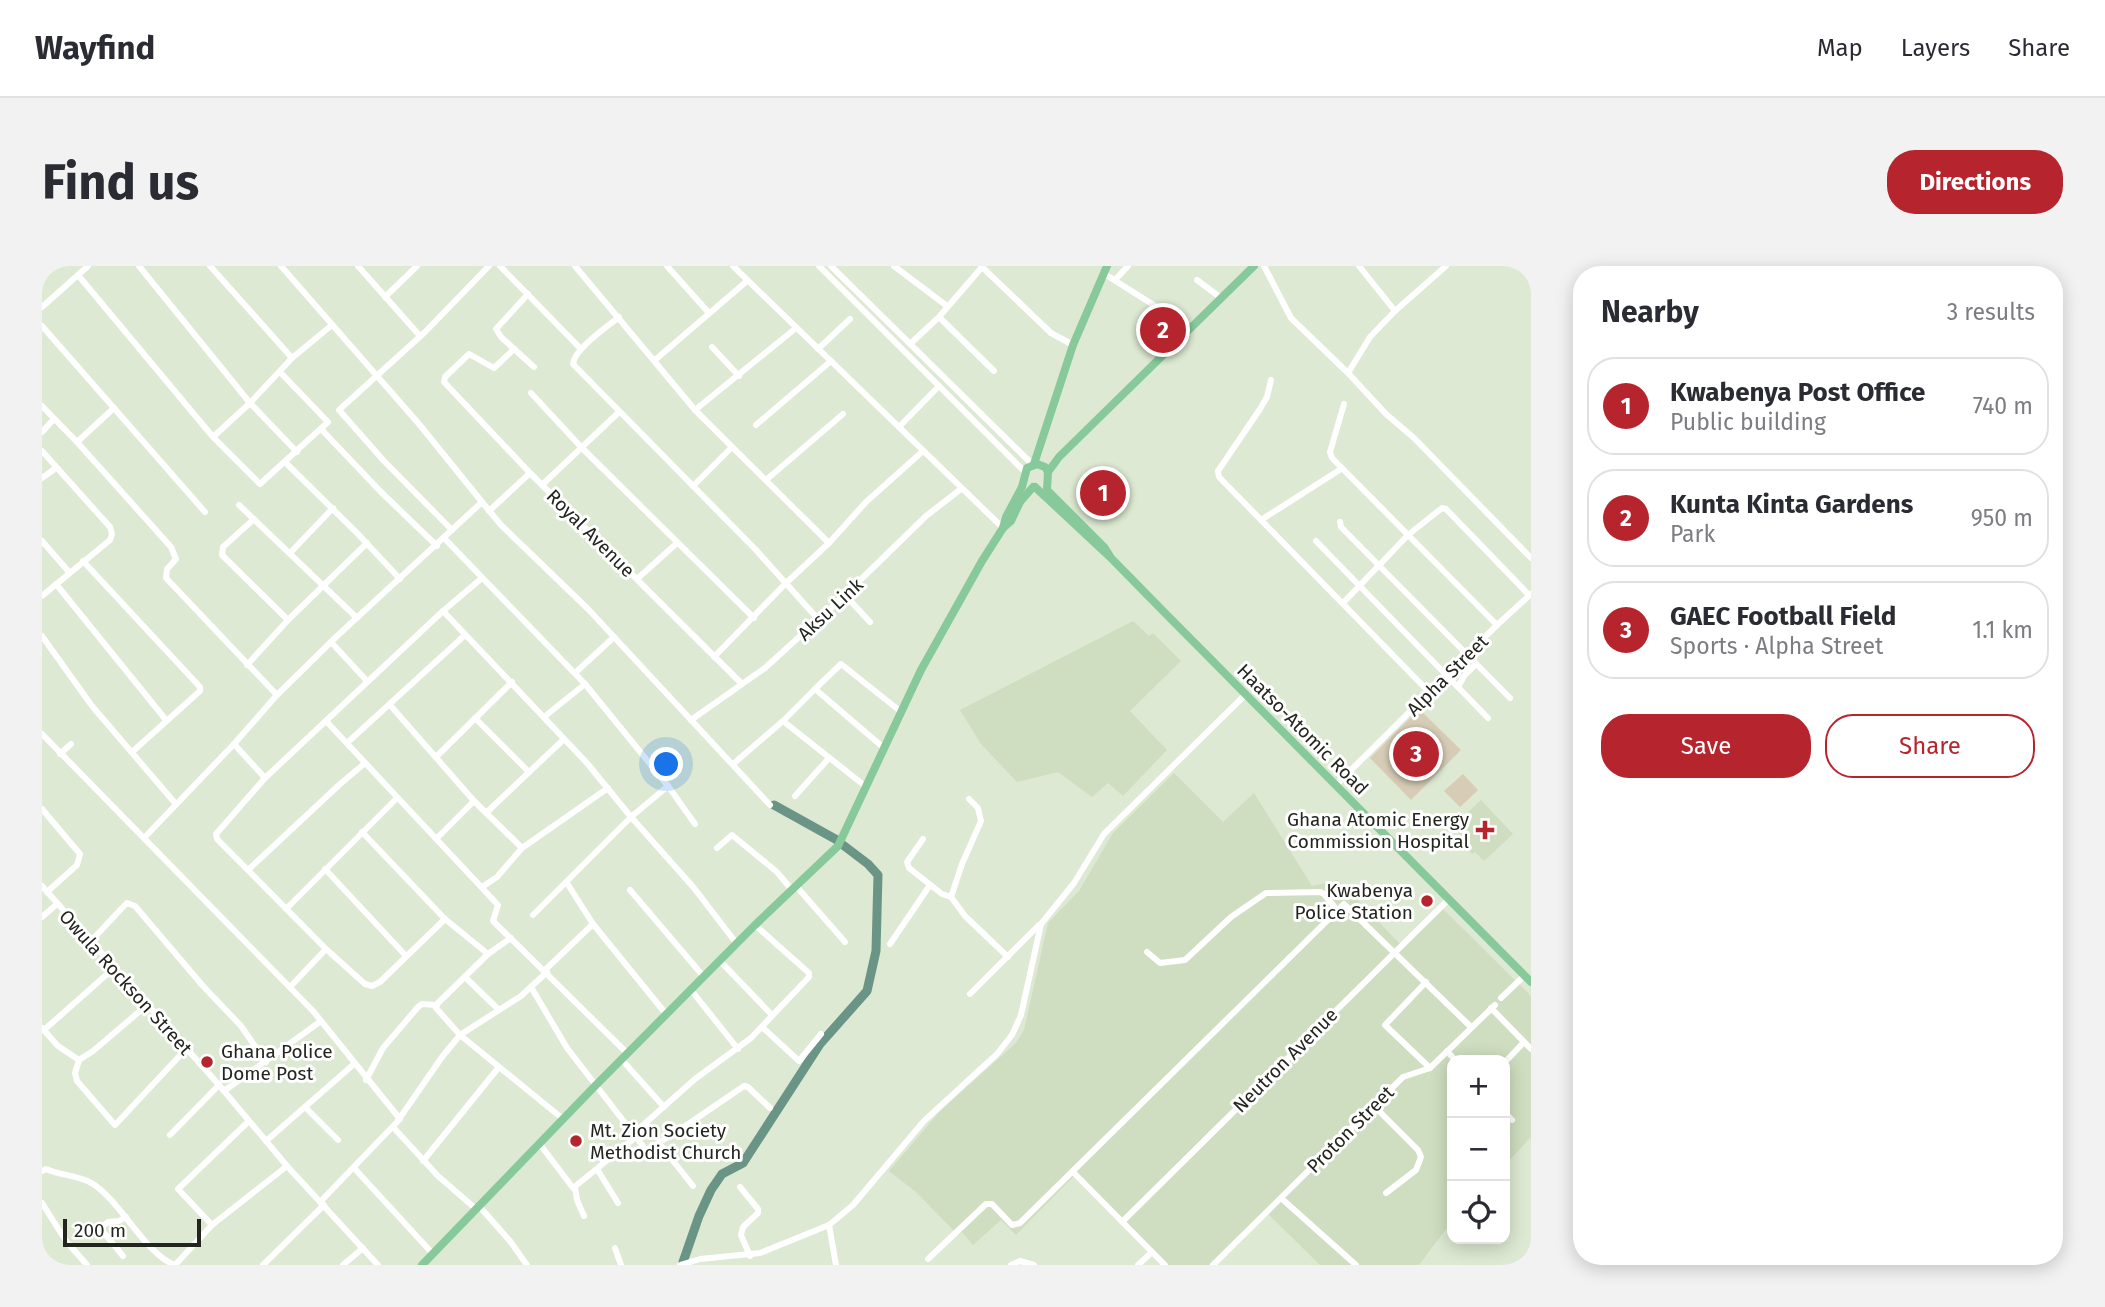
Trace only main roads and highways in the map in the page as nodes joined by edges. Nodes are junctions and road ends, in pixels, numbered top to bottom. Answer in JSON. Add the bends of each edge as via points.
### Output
{"nodes":[{"id":1,"x":1254,"y":266,"type":"edge"},
{"id":2,"x":1105,"y":269,"type":"edge"},
{"id":3,"x":1033,"y":464,"type":"junction"},
{"id":4,"x":1025,"y":474,"type":"junction"},
{"id":5,"x":1047,"y":477,"type":"junction"},
{"id":6,"x":1034,"y":487,"type":"junction"},
{"id":7,"x":1003,"y":528,"type":"junction"},
{"id":8,"x":1111,"y":558,"type":"junction"},
{"id":9,"x":1528,"y":979,"type":"edge"},
{"id":10,"x":423,"y":1265,"type":"edge"}],
"edges":[{"from":1,"to":5,"type":"main road","via":[[1066,449]]},
{"from":2,"to":3,"type":"main road","via":[[1073,345]]},
{"from":3,"to":4,"type":"main road"},
{"from":3,"to":5,"type":"main road","via":[[1042,466]]},
{"from":4,"to":6,"type":"main road"},
{"from":4,"to":7,"type":"main road"},
{"from":5,"to":6,"type":"main road"},
{"from":5,"to":8,"type":"main road","via":[[1049,492]]},
{"from":6,"to":7,"type":"main road"},
{"from":6,"to":8,"type":"main road"},
{"from":7,"to":10,"type":"main road","via":[[900,711],[842,840]]},
{"from":8,"to":9,"type":"main road","name":"Haatso-Atomic Road"}]}
